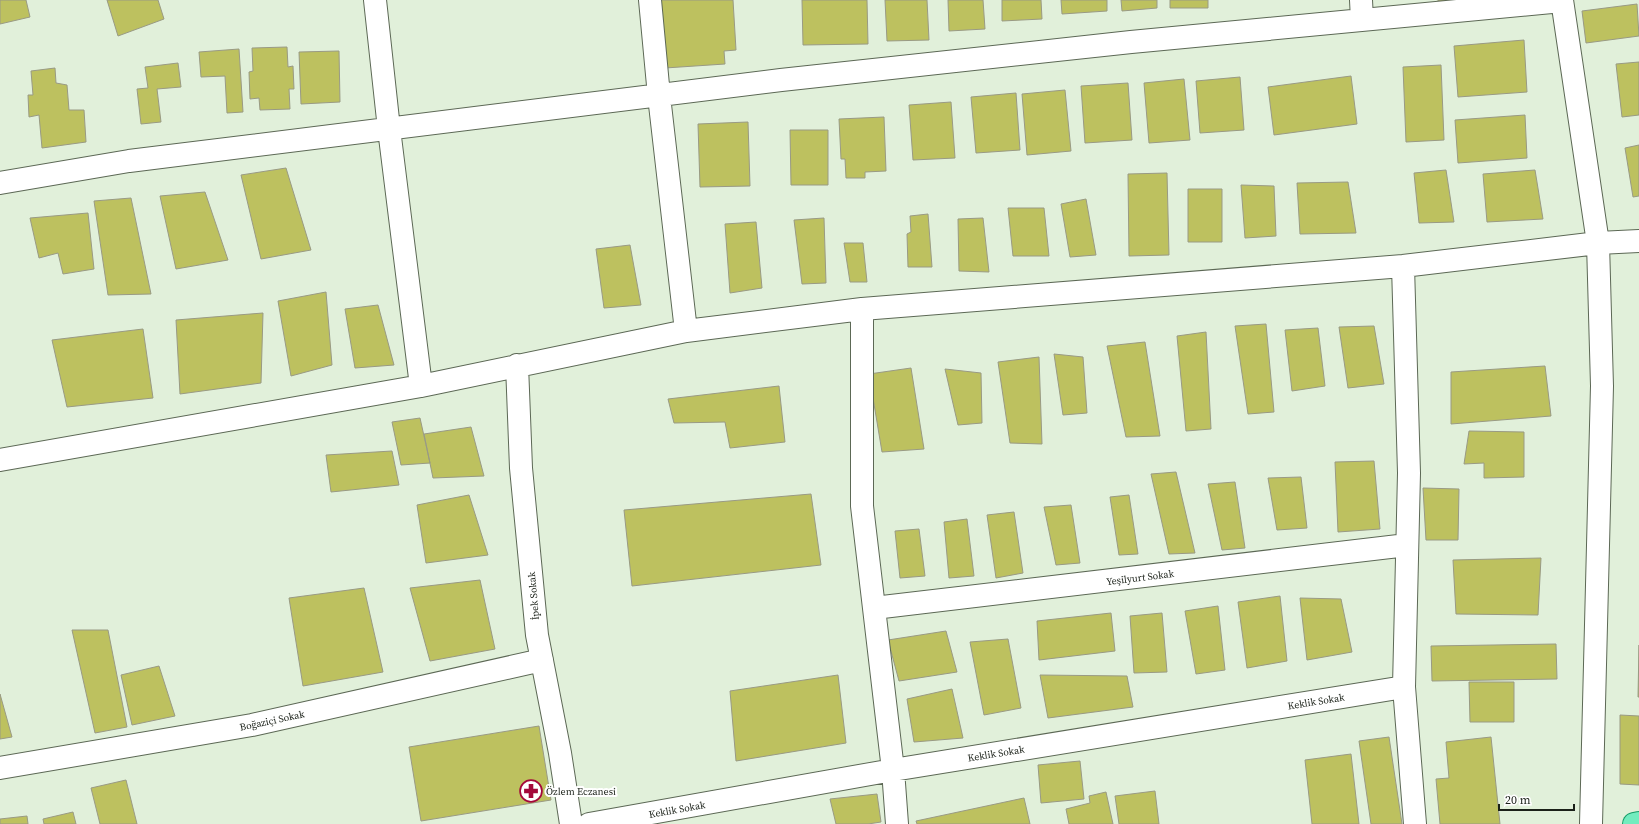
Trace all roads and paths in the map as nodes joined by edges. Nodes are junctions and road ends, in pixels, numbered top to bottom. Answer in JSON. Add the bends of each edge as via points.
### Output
{"nodes":[{"id":1,"x":375,"y":0,"type":"edge"},
{"id":2,"x":650,"y":0,"type":"edge"},
{"id":3,"x":1562,"y":0,"type":"edge"},
{"id":4,"x":1362,"y":10,"type":"edge"},
{"id":5,"x":659,"y":96,"type":"junction"},
{"id":6,"x":389,"y":129,"type":"junction"},
{"id":7,"x":0,"y":182,"type":"edge"},
{"id":8,"x":1639,"y":240,"type":"edge"},
{"id":9,"x":1598,"y":243,"type":"junction"},
{"id":10,"x":1403,"y":266,"type":"junction"},
{"id":11,"x":862,"y":309,"type":"junction"},
{"id":12,"x":686,"y":331,"type":"junction"},
{"id":13,"x":517,"y":366,"type":"junction"},
{"id":14,"x":421,"y":386,"type":"junction"},
{"id":15,"x":0,"y":460,"type":"edge"},
{"id":16,"x":1407,"y":545,"type":"junction"},
{"id":17,"x":874,"y":608,"type":"junction"},
{"id":18,"x":542,"y":660,"type":"junction"},
{"id":19,"x":1404,"y":686,"type":"junction"},
{"id":20,"x":0,"y":768,"type":"edge"},
{"id":21,"x":893,"y":770,"type":"junction"},
{"id":22,"x":1639,"y":823,"type":"edge"},
{"id":23,"x":571,"y":824,"type":"edge"},
{"id":24,"x":589,"y":824,"type":"edge"},
{"id":25,"x":897,"y":824,"type":"edge"},
{"id":26,"x":1415,"y":824,"type":"edge"},
{"id":27,"x":1590,"y":824,"type":"edge"},
{"id":28,"x":1634,"y":824,"type":"edge"}],
"edges":[{"from":1,"to":6,"type":"street"},
{"from":2,"to":5,"type":"street"},
{"from":3,"to":4,"type":"street"},
{"from":3,"to":9,"type":"street"},
{"from":4,"to":5,"type":"street","via":[[1115,44],[781,80]]},
{"from":5,"to":6,"type":"street"},
{"from":5,"to":12,"type":"street"},
{"from":6,"to":7,"type":"street","via":[[129,161]]},
{"from":6,"to":14,"type":"street"},
{"from":8,"to":9,"type":"street"},
{"from":9,"to":10,"type":"street"},
{"from":9,"to":27,"type":"street","via":[[1602,386]]},
{"from":10,"to":11,"type":"street"},
{"from":10,"to":16,"type":"street","via":[[1408,473]]},
{"from":11,"to":12,"type":"street"},
{"from":11,"to":17,"type":"street","via":[[862,506]]},
{"from":12,"to":13,"type":"street"},
{"from":13,"to":14,"type":"street"},
{"from":13,"to":18,"type":"street","name":"İpek Sokak","via":[[521,468],[537,635]]},
{"from":14,"to":15,"type":"street"},
{"from":16,"to":17,"type":"street","name":"Yeşilyurt Sokak"},
{"from":16,"to":19,"type":"street"},
{"from":17,"to":21,"type":"street"},
{"from":18,"to":20,"type":"street","name":"Boğaziçi Sokak","via":[[252,725]]},
{"from":18,"to":23,"type":"street","name":"İpek Sokak"},
{"from":19,"to":21,"type":"street","name":"Keklik Sokak"},
{"from":19,"to":26,"type":"street"},
{"from":21,"to":24,"type":"street","name":"Keklik Sokak"},
{"from":21,"to":25,"type":"street"},
{"from":22,"to":28,"type":"main road"}]}
